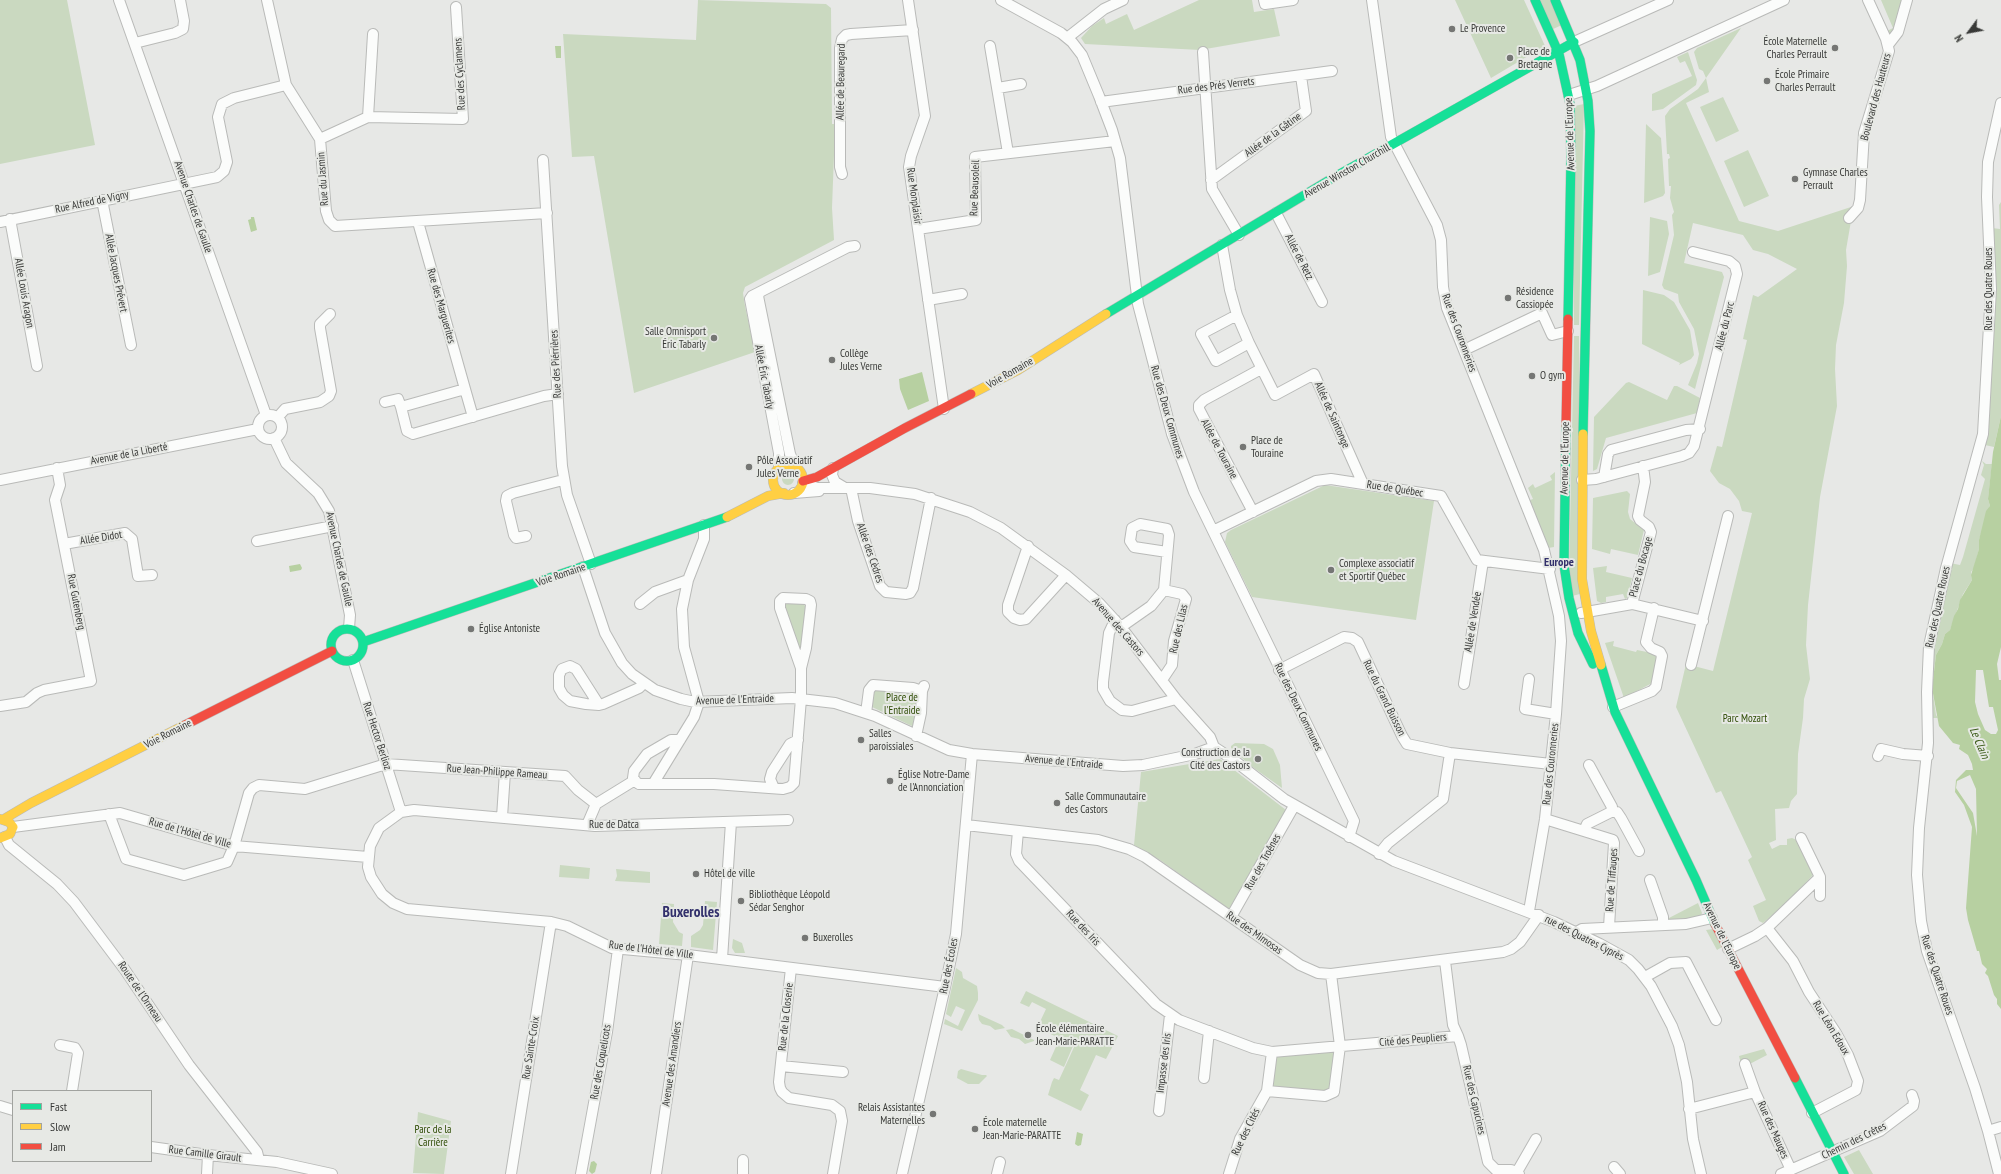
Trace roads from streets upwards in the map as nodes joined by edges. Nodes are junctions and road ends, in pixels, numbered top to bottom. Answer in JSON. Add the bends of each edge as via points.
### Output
{"nodes":[{"id":1,"x":120,"y":0,"type":"edge"},
{"id":2,"x":180,"y":0,"type":"edge"},
{"id":3,"x":267,"y":0,"type":"edge"},
{"id":4,"x":908,"y":0,"type":"edge"},
{"id":5,"x":1001,"y":0,"type":"edge"},
{"id":6,"x":1123,"y":0,"type":"edge"},
{"id":7,"x":1264,"y":0,"type":"edge"},
{"id":8,"x":1293,"y":0,"type":"edge"},
{"id":9,"x":1372,"y":0,"type":"edge"},
{"id":10,"x":1534,"y":0,"type":"edge"},
{"id":11,"x":1555,"y":0,"type":"edge"},
{"id":12,"x":1668,"y":0,"type":"edge"},
{"id":13,"x":1784,"y":0,"type":"edge"},
{"id":14,"x":1868,"y":0,"type":"edge"},
{"id":15,"x":1906,"y":0,"type":"edge"},
{"id":16,"x":1107,"y":3,"type":"edge"},
{"id":17,"x":456,"y":7,"type":"dead end"},
{"id":18,"x":913,"y":30,"type":"junction"},
{"id":19,"x":372,"y":34,"type":"dead end"},
{"id":20,"x":1067,"y":38,"type":"junction"},
{"id":21,"x":1574,"y":42,"type":"junction"},
{"id":22,"x":135,"y":43,"type":"junction"},
{"id":23,"x":1888,"y":45,"type":"junction"},
{"id":24,"x":990,"y":46,"type":"dead end"},
{"id":25,"x":1203,"y":52,"type":"dead end"},
{"id":26,"x":1558,"y":52,"type":"junction"},
{"id":27,"x":1332,"y":71,"type":"dead end"},
{"id":28,"x":1301,"y":76,"type":"junction"},
{"id":29,"x":1021,"y":84,"type":"dead end"},
{"id":30,"x":286,"y":85,"type":"junction"},
{"id":31,"x":1205,"y":87,"type":"junction"},
{"id":32,"x":998,"y":88,"type":"junction"},
{"id":33,"x":1586,"y":90,"type":"junction"},
{"id":34,"x":1569,"y":95,"type":"junction"},
{"id":35,"x":1101,"y":102,"type":"junction"},
{"id":36,"x":2001,"y":103,"type":"edge"},
{"id":37,"x":368,"y":117,"type":"junction"},
{"id":38,"x":320,"y":139,"type":"junction"},
{"id":39,"x":1115,"y":141,"type":"junction"},
{"id":40,"x":1394,"y":144,"type":"junction"},
{"id":41,"x":1008,"y":153,"type":"junction"},
{"id":42,"x":544,"y":160,"type":"dead end"},
{"id":43,"x":842,"y":174,"type":"dead end"},
{"id":44,"x":1212,"y":180,"type":"junction"},
{"id":45,"x":184,"y":183,"type":"junction"},
{"id":46,"x":102,"y":200,"type":"junction"},
{"id":47,"x":547,"y":213,"type":"junction"},
{"id":48,"x":1276,"y":213,"type":"junction"},
{"id":49,"x":1849,"y":218,"type":"dead end"},
{"id":50,"x":10,"y":220,"type":"junction"},
{"id":51,"x":0,"y":222,"type":"edge"},
{"id":52,"x":418,"y":222,"type":"junction"},
{"id":53,"x":918,"y":229,"type":"junction"},
{"id":54,"x":1239,"y":235,"type":"junction"},
{"id":55,"x":1222,"y":245,"type":"junction"},
{"id":56,"x":855,"y":246,"type":"dead end"},
{"id":57,"x":1693,"y":252,"type":"dead end"},
{"id":58,"x":760,"y":292,"type":"junction"},
{"id":59,"x":962,"y":294,"type":"dead end"},
{"id":60,"x":1137,"y":294,"type":"junction"},
{"id":61,"x":928,"y":300,"type":"junction"},
{"id":62,"x":1322,"y":302,"type":"dead end"},
{"id":63,"x":330,"y":314,"type":"dead end"},
{"id":64,"x":1237,"y":315,"type":"junction"},
{"id":65,"x":1568,"y":331,"type":"junction"},
{"id":66,"x":1249,"y":343,"type":"junction"},
{"id":67,"x":131,"y":346,"type":"dead end"},
{"id":68,"x":1464,"y":350,"type":"junction"},
{"id":69,"x":37,"y":366,"type":"dead end"},
{"id":70,"x":1261,"y":369,"type":"junction"},
{"id":71,"x":465,"y":389,"type":"junction"},
{"id":72,"x":558,"y":394,"type":"junction"},
{"id":73,"x":384,"y":402,"type":"dead end"},
{"id":74,"x":401,"y":407,"type":"junction"},
{"id":75,"x":944,"y":409,"type":"junction"},
{"id":76,"x":266,"y":415,"type":"junction"},
{"id":77,"x":278,"y":417,"type":"junction"},
{"id":78,"x":473,"y":417,"type":"junction"},
{"id":79,"x":258,"y":429,"type":"junction"},
{"id":80,"x":1700,"y":429,"type":"junction"},
{"id":81,"x":274,"y":438,"type":"junction"},
{"id":82,"x":877,"y":443,"type":"junction"},
{"id":83,"x":1643,"y":466,"type":"junction"},
{"id":84,"x":57,"y":468,"type":"junction"},
{"id":85,"x":779,"y":468,"type":"junction"},
{"id":86,"x":797,"y":468,"type":"junction"},
{"id":87,"x":833,"y":468,"type":"junction"},
{"id":88,"x":1604,"y":477,"type":"junction"},
{"id":89,"x":774,"y":478,"type":"junction"},
{"id":90,"x":0,"y":480,"type":"edge"},
{"id":91,"x":564,"y":480,"type":"junction"},
{"id":92,"x":1582,"y":480,"type":"junction"},
{"id":93,"x":803,"y":482,"type":"junction"},
{"id":94,"x":1363,"y":484,"type":"junction"},
{"id":95,"x":848,"y":488,"type":"junction"},
{"id":96,"x":830,"y":489,"type":"junction"},
{"id":97,"x":789,"y":493,"type":"junction"},
{"id":98,"x":931,"y":498,"type":"junction"},
{"id":99,"x":755,"y":501,"type":"junction"},
{"id":100,"x":1253,"y":512,"type":"junction"},
{"id":101,"x":1728,"y":516,"type":"dead end"},
{"id":102,"x":704,"y":525,"type":"junction"},
{"id":103,"x":333,"y":526,"type":"junction"},
{"id":104,"x":1213,"y":531,"type":"junction"},
{"id":105,"x":526,"y":536,"type":"dead end"},
{"id":106,"x":257,"y":541,"type":"dead end"},
{"id":107,"x":64,"y":544,"type":"junction"},
{"id":108,"x":1028,"y":546,"type":"junction"},
{"id":109,"x":1167,"y":552,"type":"dead end"},
{"id":110,"x":1482,"y":561,"type":"junction"},
{"id":111,"x":587,"y":566,"type":"junction"},
{"id":112,"x":1550,"y":569,"type":"junction"},
{"id":113,"x":152,"y":574,"type":"dead end"},
{"id":114,"x":1066,"y":575,"type":"junction"},
{"id":115,"x":688,"y":580,"type":"junction"},
{"id":116,"x":1164,"y":590,"type":"junction"},
{"id":117,"x":640,"y":604,"type":"dead end"},
{"id":118,"x":1632,"y":604,"type":"junction"},
{"id":119,"x":1654,"y":608,"type":"junction"},
{"id":120,"x":1586,"y":612,"type":"junction"},
{"id":121,"x":1573,"y":613,"type":"junction"},
{"id":122,"x":1559,"y":616,"type":"junction"},
{"id":123,"x":1703,"y":621,"type":"junction"},
{"id":124,"x":1118,"y":623,"type":"junction"},
{"id":125,"x":349,"y":628,"type":"junction"},
{"id":126,"x":363,"y":642,"type":"junction"},
{"id":127,"x":332,"y":651,"type":"junction"},
{"id":128,"x":353,"y":660,"type":"junction"},
{"id":129,"x":1691,"y":665,"type":"dead end"},
{"id":130,"x":801,"y":668,"type":"junction"},
{"id":131,"x":1280,"y":670,"type":"junction"},
{"id":132,"x":1529,"y":679,"type":"dead end"},
{"id":133,"x":1162,"y":680,"type":"junction"},
{"id":134,"x":644,"y":682,"type":"junction"},
{"id":135,"x":1464,"y":684,"type":"dead end"},
{"id":136,"x":1609,"y":695,"type":"junction"},
{"id":137,"x":802,"y":699,"type":"junction"},
{"id":138,"x":1176,"y":699,"type":"junction"},
{"id":139,"x":699,"y":702,"type":"junction"},
{"id":140,"x":599,"y":705,"type":"dead end"},
{"id":141,"x":0,"y":706,"type":"edge"},
{"id":142,"x":1613,"y":706,"type":"junction"},
{"id":143,"x":866,"y":713,"type":"junction"},
{"id":144,"x":1556,"y":714,"type":"junction"},
{"id":145,"x":916,"y":736,"type":"junction"},
{"id":146,"x":680,"y":740,"type":"junction"},
{"id":147,"x":798,"y":740,"type":"junction"},
{"id":148,"x":1214,"y":747,"type":"junction"},
{"id":149,"x":1877,"y":750,"type":"dead end"},
{"id":150,"x":1450,"y":753,"type":"junction"},
{"id":151,"x":972,"y":754,"type":"junction"},
{"id":152,"x":1928,"y":756,"type":"junction"},
{"id":153,"x":386,"y":764,"type":"junction"},
{"id":154,"x":1551,"y":764,"type":"junction"},
{"id":155,"x":1589,"y":765,"type":"dead end"},
{"id":156,"x":505,"y":772,"type":"junction"},
{"id":157,"x":635,"y":780,"type":"junction"},
{"id":158,"x":654,"y":784,"type":"junction"},
{"id":159,"x":774,"y":788,"type":"junction"},
{"id":160,"x":596,"y":804,"type":"junction"},
{"id":161,"x":1294,"y":806,"type":"junction"},
{"id":162,"x":441,"y":811,"type":"joint"},
{"id":163,"x":402,"y":812,"type":"junction"},
{"id":164,"x":1611,"y":812,"type":"junction"},
{"id":165,"x":109,"y":814,"type":"junction"},
{"id":166,"x":502,"y":817,"type":"junction"},
{"id":167,"x":2,"y":819,"type":"edge"},
{"id":168,"x":1545,"y":819,"type":"junction"},
{"id":169,"x":788,"y":820,"type":"dead end"},
{"id":170,"x":732,"y":822,"type":"junction"},
{"id":171,"x":587,"y":825,"type":"junction"},
{"id":172,"x":966,"y":825,"type":"junction"},
{"id":173,"x":13,"y":827,"type":"junction"},
{"id":174,"x":1018,"y":831,"type":"junction"},
{"id":175,"x":1584,"y":831,"type":"junction"},
{"id":176,"x":1349,"y":837,"type":"junction"},
{"id":177,"x":2,"y":838,"type":"edge"},
{"id":178,"x":1801,"y":838,"type":"dead end"},
{"id":179,"x":234,"y":846,"type":"junction"},
{"id":180,"x":1639,"y":851,"type":"dead end"},
{"id":181,"x":1379,"y":854,"type":"junction"},
{"id":182,"x":368,"y":857,"type":"junction"},
{"id":183,"x":1820,"y":877,"type":"junction"},
{"id":184,"x":1650,"y":880,"type":"dead end"},
{"id":185,"x":1820,"y":896,"type":"dead end"},
{"id":186,"x":1529,"y":911,"type":"junction"},
{"id":187,"x":1539,"y":915,"type":"junction"},
{"id":188,"x":1231,"y":917,"type":"junction"},
{"id":189,"x":1712,"y":918,"type":"junction"},
{"id":190,"x":551,"y":922,"type":"junction"},
{"id":191,"x":1663,"y":925,"type":"junction"},
{"id":192,"x":1604,"y":928,"type":"junction"},
{"id":193,"x":1767,"y":928,"type":"junction"},
{"id":194,"x":1577,"y":932,"type":"junction"},
{"id":195,"x":1600,"y":944,"type":"junction"},
{"id":196,"x":618,"y":949,"type":"junction"},
{"id":197,"x":1728,"y":950,"type":"junction"},
{"id":198,"x":688,"y":954,"type":"junction"},
{"id":199,"x":722,"y":959,"type":"junction"},
{"id":200,"x":1445,"y":961,"type":"junction"},
{"id":201,"x":791,"y":968,"type":"junction"},
{"id":202,"x":1331,"y":974,"type":"junction"},
{"id":203,"x":1645,"y":977,"type":"junction"},
{"id":204,"x":945,"y":987,"type":"junction"},
{"id":205,"x":1170,"y":1015,"type":"junction"},
{"id":206,"x":1716,"y":1020,"type":"dead end"},
{"id":207,"x":1209,"y":1031,"type":"junction"},
{"id":208,"x":1458,"y":1036,"type":"junction"},
{"id":209,"x":60,"y":1045,"type":"dead end"},
{"id":210,"x":1340,"y":1046,"type":"junction"},
{"id":211,"x":1272,"y":1052,"type":"junction"},
{"id":212,"x":1745,"y":1064,"type":"dead end"},
{"id":213,"x":781,"y":1066,"type":"junction"},
{"id":214,"x":842,"y":1072,"type":"dead end"},
{"id":215,"x":1204,"y":1078,"type":"dead end"},
{"id":216,"x":72,"y":1090,"type":"edge"},
{"id":217,"x":1267,"y":1090,"type":"junction"},
{"id":218,"x":1755,"y":1092,"type":"junction"},
{"id":219,"x":1912,"y":1096,"type":"dead end"},
{"id":220,"x":0,"y":1106,"type":"edge"},
{"id":221,"x":1690,"y":1109,"type":"junction"},
{"id":222,"x":12,"y":1110,"type":"edge"},
{"id":223,"x":1159,"y":1111,"type":"dead end"},
{"id":224,"x":1812,"y":1113,"type":"junction"},
{"id":225,"x":2001,"y":1126,"type":"edge"},
{"id":226,"x":1988,"y":1131,"type":"junction"},
{"id":227,"x":1536,"y":1139,"type":"dead end"},
{"id":228,"x":152,"y":1147,"type":"edge"},
{"id":229,"x":1833,"y":1153,"type":"junction"},
{"id":230,"x":208,"y":1156,"type":"junction"},
{"id":231,"x":259,"y":1160,"type":"junction"},
{"id":232,"x":743,"y":1160,"type":"dead end"},
{"id":233,"x":1000,"y":1162,"type":"dead end"},
{"id":234,"x":1791,"y":1170,"type":"junction"},
{"id":235,"x":1518,"y":1173,"type":"edge"},
{"id":236,"x":207,"y":1174,"type":"edge"},
{"id":237,"x":332,"y":1174,"type":"edge"},
{"id":238,"x":510,"y":1174,"type":"edge"},
{"id":239,"x":581,"y":1174,"type":"edge"},
{"id":240,"x":656,"y":1174,"type":"edge"},
{"id":241,"x":743,"y":1174,"type":"edge"},
{"id":242,"x":833,"y":1174,"type":"edge"},
{"id":243,"x":902,"y":1174,"type":"edge"},
{"id":244,"x":997,"y":1174,"type":"edge"},
{"id":245,"x":1229,"y":1174,"type":"edge"},
{"id":246,"x":1701,"y":1174,"type":"edge"},
{"id":247,"x":1781,"y":1174,"type":"edge"},
{"id":248,"x":1844,"y":1174,"type":"edge"},
{"id":249,"x":1999,"y":1174,"type":"edge"}],
"edges":[{"from":1,"to":22,"type":"street","name":"Avenue Charles de Gaulle"},
{"from":2,"to":22,"type":"street","via":[[183,29]]},
{"from":3,"to":30,"type":"street","name":"Rue du Jasmin"},
{"from":4,"to":18,"type":"street","name":"Rue Monplaisir"},
{"from":5,"to":20,"type":"street","name":"Rue des Deux Communes"},
{"from":6,"to":16,"type":"street"},
{"from":7,"to":8,"type":"street","via":[[1265,4]]},
{"from":9,"to":40,"type":"street","name":"Rue des Couronneries"},
{"from":10,"to":26,"type":"street"},
{"from":11,"to":21,"type":"street","name":"Avenue de l'Europe"},
{"from":12,"to":21,"type":"street"},
{"from":13,"to":33,"type":"street"},
{"from":14,"to":23,"type":"street","name":"Boulevard des Hauteurs"},
{"from":15,"to":23,"type":"street","via":[[1898,32]]},
{"from":16,"to":20,"type":"street"},
{"from":17,"to":37,"type":"street","name":"Rue des Cyclamens","via":[[462,119]]},
{"from":18,"to":43,"type":"street","name":"Allée de Beauregard","via":[[851,34],[842,39]]},
{"from":18,"to":53,"type":"street","name":"Rue Monplaisir","via":[[925,116],[909,161]]},
{"from":19,"to":37,"type":"street"},
{"from":20,"to":35,"type":"street","name":"Rue des Deux Communes","via":[[1082,55]]},
{"from":21,"to":26,"type":"street"},
{"from":21,"to":33,"type":"street","name":"Avenue de l'Europe"},
{"from":22,"to":45,"type":"street","name":"Avenue Charles de Gaulle"},
{"from":23,"to":49,"type":"street","name":"Boulevard des Hauteurs","via":[[1888,58],[1864,133],[1860,200],[1858,208]]},
{"from":24,"to":32,"type":"street"},
{"from":25,"to":31,"type":"street"},
{"from":26,"to":33,"type":"street","via":[[1576,84]]},
{"from":26,"to":34,"type":"street","name":"Avenue de l'Europe"},
{"from":26,"to":40,"type":"street","name":"Avenue Winston Churchill"},
{"from":27,"to":28,"type":"street","name":"Rue des Prés Verrets"},
{"from":28,"to":31,"type":"street","name":"Rue des Prés Verrets"},
{"from":28,"to":44,"type":"street","name":"Allée de la Gâtine","via":[[1306,111]]},
{"from":29,"to":32,"type":"street"},
{"from":30,"to":38,"type":"street","name":"Rue du Jasmin"},
{"from":30,"to":45,"type":"street","name":"Rue Alfred de Vigny","via":[[234,98],[222,104],[218,117],[226,162],[224,171],[212,179]]},
{"from":31,"to":35,"type":"street","name":"Rue des Prés Verrets"},
{"from":31,"to":44,"type":"street"},
{"from":32,"to":41,"type":"street"},
{"from":33,"to":34,"type":"street"},
{"from":33,"to":92,"type":"street","name":"Avenue de l'Europe","via":[[1590,152]]},
{"from":34,"to":65,"type":"street","name":"Avenue de l'Europe","via":[[1572,156]]},
{"from":35,"to":39,"type":"street","name":"Rue des Deux Communes"},
{"from":36,"to":152,"type":"street","name":"Rue des Quatre Roues","via":[[1988,162],[1987,205],[1991,289],[1984,434],[1946,568],[1930,639],[1927,692]]},
{"from":37,"to":38,"type":"street","name":"Rue des Cyclamens"},
{"from":38,"to":52,"type":"street","name":"Rue du Jasmin","via":[[326,211],[332,223],[338,227]]},
{"from":39,"to":41,"type":"street","name":"Rue Beausoleil"},
{"from":39,"to":60,"type":"street","name":"Rue des Deux Communes","via":[[1120,158]]},
{"from":40,"to":48,"type":"street","name":"Avenue Winston Churchill"},
{"from":40,"to":68,"type":"street","name":"Rue des Couronneries","via":[[1437,225],[1441,240],[1444,297]]},
{"from":41,"to":53,"type":"street","name":"Rue Beausoleil","via":[[975,157],[976,220]]},
{"from":42,"to":47,"type":"street","name":"Rue des Piérrières"},
{"from":44,"to":54,"type":"street","via":[[1212,189]]},
{"from":45,"to":46,"type":"street","name":"Rue Alfred de Vigny"},
{"from":45,"to":76,"type":"street","name":"Avenue Charles de Gaulle"},
{"from":46,"to":50,"type":"street","name":"Rue Alfred de Vigny"},
{"from":46,"to":67,"type":"street","name":"Allée Jacques Prévert"},
{"from":47,"to":52,"type":"street","name":"Rue du Jasmin"},
{"from":47,"to":72,"type":"street","name":"Rue des Piérrières"},
{"from":48,"to":54,"type":"street","name":"Avenue Winston Churchill"},
{"from":48,"to":62,"type":"street","name":"Allée de Retz"},
{"from":50,"to":51,"type":"street","name":"Rue Alfred de Vigny"},
{"from":50,"to":69,"type":"street","name":"Allée Louis Aragon"},
{"from":52,"to":71,"type":"street","name":"Rue des Marguerites"},
{"from":53,"to":61,"type":"street","name":"Rue Monplaisir"},
{"from":54,"to":55,"type":"street","name":"Avenue Winston Churchill"},
{"from":55,"to":60,"type":"street","name":"Avenue Winston Churchill"},
{"from":55,"to":64,"type":"street","name":"Allée de Saintonge"},
{"from":56,"to":58,"type":"street","name":"Allée Éric Tabarly","via":[[848,247]]},
{"from":57,"to":80,"type":"street","name":"Allée du Parc","via":[[1729,261],[1734,264],[1737,271]]},
{"from":58,"to":85,"type":"street","name":"Allée Éric Tabarly","via":[[751,297],[749,303],[780,453]]},
{"from":58,"to":86,"type":"street","name":"Allée Éric Tabarly","via":[[758,296],[790,454]]},
{"from":59,"to":61,"type":"street"},
{"from":60,"to":75,"type":"street","name":"Voie Romaine","via":[[1018,370]]},
{"from":60,"to":104,"type":"street","name":"Rue des Deux Communes","via":[[1143,327],[1172,434]]},
{"from":61,"to":75,"type":"street","name":"Rue Monplaisir"},
{"from":63,"to":77,"type":"street","via":[[317,321],[331,393],[324,401],[285,409]]},
{"from":64,"to":66,"type":"street","name":"Allée de Saintonge"},
{"from":64,"to":66,"type":"street","via":[[1201,334],[1216,361]]},
{"from":65,"to":68,"type":"street","via":[[1552,335],[1542,313]]},
{"from":65,"to":121,"type":"street","name":"Avenue de l'Europe","via":[[1564,549]]},
{"from":66,"to":70,"type":"street","name":"Allée de Saintonge"},
{"from":68,"to":112,"type":"street","name":"Rue des Couronneries"},
{"from":70,"to":94,"type":"street","name":"Allée de Saintonge","via":[[1275,395],[1314,374]]},
{"from":70,"to":100,"type":"street","name":"Allée de Touraine","via":[[1204,400],[1199,409]]},
{"from":71,"to":74,"type":"street"},
{"from":71,"to":78,"type":"street","name":"Rue des Marguerites"},
{"from":72,"to":78,"type":"street"},
{"from":72,"to":91,"type":"street","name":"Rue des Piérrières"},
{"from":73,"to":74,"type":"street","via":[[398,399]]},
{"from":74,"to":78,"type":"street","via":[[410,434]]},
{"from":75,"to":82,"type":"street","name":"Voie Romaine"},
{"from":76,"to":77,"type":"street"},
{"from":76,"to":79,"type":"street","via":[[260,420]]},
{"from":77,"to":81,"type":"street","via":[[282,428]]},
{"from":79,"to":81,"type":"street","via":[[264,438]]},
{"from":79,"to":84,"type":"street","name":"Avenue de la Liberté"},
{"from":80,"to":83,"type":"street","name":"Allée du Parc","via":[[1689,453]]},
{"from":80,"to":88,"type":"street","via":[[1686,430],[1611,450]]},
{"from":81,"to":103,"type":"street","name":"Avenue Charles de Gaulle","via":[[286,463],[324,500]]},
{"from":82,"to":86,"type":"street","name":"Voie Romaine","via":[[816,470]]},
{"from":82,"to":87,"type":"street","name":"Voie Romaine"},
{"from":83,"to":88,"type":"street","name":"Allée du Parc"},
{"from":83,"to":118,"type":"street","name":"Place du Bocage","via":[[1645,482],[1638,516],[1651,532]]},
{"from":84,"to":90,"type":"street","name":"Avenue de la Liberté"},
{"from":84,"to":107,"type":"street","name":"Rue Gutenberg","via":[[60,485],[55,500]]},
{"from":85,"to":86,"type":"street","name":"Voie Romaine","via":[[787,465]]},
{"from":85,"to":89,"type":"street","name":"Voie Romaine"},
{"from":86,"to":93,"type":"street"},
{"from":87,"to":93,"type":"street","name":"Voie Romaine"},
{"from":87,"to":95,"type":"street","via":[[835,482]]},
{"from":88,"to":92,"type":"street","name":"Allée du Parc"},
{"from":89,"to":97,"type":"street","via":[[776,488]]},
{"from":89,"to":99,"type":"street","name":"Voie Romaine"},
{"from":91,"to":105,"type":"street","via":[[507,496],[506,502],[514,536]]},
{"from":91,"to":111,"type":"street","name":"Rue des Piérrières"},
{"from":92,"to":120,"type":"street","name":"Avenue de l'Europe","via":[[1581,560]]},
{"from":93,"to":96,"type":"street","name":"Avenue des Castors","via":[[811,487]]},
{"from":93,"to":97,"type":"street","via":[[800,488]]},
{"from":94,"to":100,"type":"street","name":"Rue de Québec","via":[[1322,479]]},
{"from":94,"to":110,"type":"street","name":"Rue de Québec","via":[[1441,496],[1477,560]]},
{"from":95,"to":96,"type":"street","name":"Avenue des Castors"},
{"from":95,"to":98,"type":"street","name":"Avenue des Castors","via":[[886,490]]},
{"from":95,"to":98,"type":"street","name":"Allée des Cèdres","via":[[880,586],[886,592],[906,594],[913,588]]},
{"from":96,"to":97,"type":"street","name":"Avenue des Castors"},
{"from":97,"to":99,"type":"street","name":"Voie Romaine"},
{"from":98,"to":108,"type":"street","name":"Avenue des Castors","via":[[970,512]]},
{"from":99,"to":102,"type":"street","name":"Voie Romaine","via":[[741,511]]},
{"from":100,"to":104,"type":"street","name":"Rue de Québec"},
{"from":101,"to":123,"type":"street"},
{"from":102,"to":111,"type":"street","name":"Voie Romaine"},
{"from":102,"to":115,"type":"street","via":[[704,539]]},
{"from":103,"to":106,"type":"street"},
{"from":103,"to":125,"type":"street","name":"Avenue Charles de Gaulle","via":[[350,615]]},
{"from":104,"to":131,"type":"street","name":"Rue des Deux Communes"},
{"from":107,"to":113,"type":"street","name":"Allée Didot","via":[[125,533],[132,539],[138,576]]},
{"from":107,"to":141,"type":"street","name":"Rue Gutenberg","via":[[91,681],[37,693],[26,702]]},
{"from":108,"to":114,"type":"street","name":"Avenue des Castors"},
{"from":108,"to":114,"type":"street","via":[[1008,605],[1008,612],[1014,618],[1026,619]]},
{"from":109,"to":116,"type":"street"},
{"from":110,"to":112,"type":"street"},
{"from":110,"to":135,"type":"street","name":"Allée de Vendée"},
{"from":111,"to":126,"type":"street","name":"Voie Romaine"},
{"from":111,"to":134,"type":"street","name":"Avenue de l'Entraide","via":[[605,633],[612,649],[622,663]]},
{"from":112,"to":122,"type":"street","name":"Rue des Couronneries"},
{"from":114,"to":124,"type":"street","name":"Avenue des Castors"},
{"from":115,"to":117,"type":"street","via":[[656,592]]},
{"from":115,"to":139,"type":"street","via":[[682,609],[682,629],[684,647]]},
{"from":116,"to":124,"type":"street","via":[[1151,606]]},
{"from":116,"to":133,"type":"street","name":"Rue des Lilas","via":[[1182,594],[1186,602],[1175,637],[1172,665]]},
{"from":118,"to":119,"type":"street"},
{"from":118,"to":120,"type":"street"},
{"from":119,"to":123,"type":"street"},
{"from":119,"to":142,"type":"street","via":[[1646,641],[1648,646],[1659,651],[1662,656],[1656,686],[1652,691]]},
{"from":120,"to":121,"type":"street"},
{"from":120,"to":136,"type":"street","name":"Avenue de l'Europe"},
{"from":121,"to":122,"type":"street"},
{"from":121,"to":136,"type":"street","name":"Avenue de l'Europe","via":[[1578,634]]},
{"from":122,"to":144,"type":"street","name":"Rue des Couronneries","via":[[1561,648]]},
{"from":123,"to":129,"type":"street"},
{"from":124,"to":133,"type":"street","name":"Avenue des Castors"},
{"from":124,"to":138,"type":"street","via":[[1109,633],[1103,682],[1110,701],[1122,710],[1132,711]]},
{"from":125,"to":126,"type":"street","via":[[358,633]]},
{"from":125,"to":127,"type":"street","via":[[334,635]]},
{"from":126,"to":128,"type":"street","via":[[361,653]]},
{"from":127,"to":128,"type":"street","via":[[343,660]]},
{"from":127,"to":167,"type":"street","name":"Voie Romaine"},
{"from":128,"to":153,"type":"street","name":"Rue Hector Berlioz"},
{"from":130,"to":130,"type":"street","via":[[780,608],[780,601],[783,598],[806,599],[810,603],[806,648]]},
{"from":130,"to":137,"type":"street"},
{"from":131,"to":150,"type":"street","name":"Rue du Grand Buisson","via":[[1344,637],[1352,638],[1358,642],[1407,744]]},
{"from":131,"to":176,"type":"street","name":"Rue des Deux Communes","via":[[1354,821]]},
{"from":132,"to":144,"type":"street","via":[[1525,709]]},
{"from":133,"to":138,"type":"street","name":"Avenue des Castors"},
{"from":134,"to":139,"type":"street","name":"Avenue de l'Entraide","via":[[668,695]]},
{"from":134,"to":140,"type":"street","via":[[639,688]]},
{"from":136,"to":142,"type":"street","name":"Avenue de l'Europe"},
{"from":137,"to":139,"type":"street","name":"Avenue de l'Entraide"},
{"from":137,"to":143,"type":"street","name":"Avenue de l'Entraide","via":[[835,703]]},
{"from":137,"to":147,"type":"street"},
{"from":138,"to":148,"type":"street","name":"Avenue des Castors","via":[[1210,737]]},
{"from":139,"to":146,"type":"street","via":[[694,717]]},
{"from":142,"to":189,"type":"street","name":"Avenue de l'Europe"},
{"from":143,"to":145,"type":"street","name":"Avenue de l'Entraide"},
{"from":143,"to":145,"type":"street","via":[[869,690],[873,685],[923,689]]},
{"from":144,"to":154,"type":"street","name":"Rue des Couronneries"},
{"from":145,"to":151,"type":"street","name":"Avenue de l'Entraide","via":[[949,750]]},
{"from":146,"to":157,"type":"street","via":[[672,740],[647,754],[635,768]]},
{"from":146,"to":158,"type":"street"},
{"from":147,"to":159,"type":"street","via":[[790,744],[772,772],[770,779]]},
{"from":147,"to":159,"type":"street","via":[[794,783],[787,788]]},
{"from":148,"to":151,"type":"street","name":"Avenue de l'Entraide","via":[[1195,754],[1142,765],[1123,766]]},
{"from":148,"to":161,"type":"street","name":"Avenue des Castors"},
{"from":149,"to":152,"type":"street"},
{"from":150,"to":154,"type":"street","name":"Rue du Grand Buisson"},
{"from":150,"to":181,"type":"street","via":[[1443,799],[1388,843]]},
{"from":151,"to":172,"type":"street","name":"Rue des Écoles"},
{"from":152,"to":226,"type":"street","name":"Rue des Quatre Roues","via":[[1918,849],[1917,874],[1921,921],[1927,951]]},
{"from":153,"to":156,"type":"street","name":"Rue Jean-Philippe Rameau"},
{"from":153,"to":163,"type":"street","name":"Rue Hector Berlioz"},
{"from":153,"to":179,"type":"street","via":[[305,789],[256,786],[249,793]]},
{"from":154,"to":168,"type":"street","name":"Rue des Couronneries"},
{"from":155,"to":164,"type":"street","via":[[1612,807]]},
{"from":156,"to":160,"type":"street","name":"Rue Jean-Philippe Rameau","via":[[565,776]]},
{"from":156,"to":166,"type":"street"},
{"from":157,"to":158,"type":"street","via":[[639,784]]},
{"from":157,"to":160,"type":"street"},
{"from":158,"to":159,"type":"street"},
{"from":160,"to":171,"type":"street"},
{"from":161,"to":176,"type":"street","name":"Avenue des Castors"},
{"from":161,"to":188,"type":"street","name":"Rue des Troênes"},
{"from":162,"to":163,"type":"street","name":"Rue de l'Hôtel de Ville"},
{"from":162,"to":166,"type":"street","name":"Rue de Datca"},
{"from":163,"to":182,"type":"street","name":"Rue de l'Hôtel de Ville","via":[[379,828],[370,846]]},
{"from":164,"to":175,"type":"street","via":[[1587,824]]},
{"from":164,"to":180,"type":"street","name":"Rue de Tiffauges","via":[[1617,812]]},
{"from":165,"to":173,"type":"street","name":"Rue de l'Hôtel de Ville"},
{"from":165,"to":179,"type":"street","name":"Rue de l'Hôtel de Ville","via":[[120,813]]},
{"from":165,"to":179,"type":"street","via":[[126,859],[184,875],[227,862]]},
{"from":166,"to":171,"type":"street","name":"Rue de Datca"},
{"from":167,"to":173,"type":"street"},
{"from":168,"to":175,"type":"street","name":"Rue de Tiffauges"},
{"from":168,"to":186,"type":"street","name":"Rue des Couronneries"},
{"from":169,"to":170,"type":"street","name":"Rue de Datca"},
{"from":170,"to":171,"type":"street","name":"Rue de Datca"},
{"from":170,"to":199,"type":"street"},
{"from":172,"to":174,"type":"street","name":"Rue des Mimosas"},
{"from":172,"to":204,"type":"street","name":"Rue des Écoles","via":[[956,934]]},
{"from":173,"to":177,"type":"street","via":[[10,834]]},
{"from":174,"to":188,"type":"street","name":"Rue des Mimosas","via":[[1098,840],[1129,849]]},
{"from":174,"to":205,"type":"street","name":"Rue des Iris","via":[[1016,854],[1019,860],[1131,979]]},
{"from":175,"to":192,"type":"street","name":"Rue de Tiffauges","via":[[1613,840],[1614,843]]},
{"from":176,"to":181,"type":"street","name":"rue des Quatres Cyprès"},
{"from":177,"to":231,"type":"street","name":"Route de l'Ormeau","via":[[57,884],[79,908],[189,1066],[257,1152]]},
{"from":178,"to":183,"type":"street"},
{"from":179,"to":182,"type":"street","name":"Rue de l'Hôtel de Ville"},
{"from":181,"to":186,"type":"street","name":"rue des Quatres Cyprès","via":[[1420,872]]},
{"from":182,"to":190,"type":"street","name":"Rue de l'Hôtel de Ville","via":[[368,867],[376,887],[400,906]]},
{"from":183,"to":185,"type":"street"},
{"from":183,"to":193,"type":"street"},
{"from":184,"to":191,"type":"street","via":[[1663,917]]},
{"from":186,"to":187,"type":"street","name":"rue des Quatres Cyprès"},
{"from":187,"to":194,"type":"street","name":"rue des Quatres Cyprès"},
{"from":187,"to":200,"type":"street","name":"Rue des Mimosas","via":[[1512,949]]},
{"from":188,"to":202,"type":"street","name":"Rue des Mimosas","via":[[1306,969]]},
{"from":189,"to":191,"type":"street","name":"Rue de Tiffauges","via":[[1686,924]]},
{"from":189,"to":197,"type":"street","name":"Avenue de l'Europe"},
{"from":190,"to":196,"type":"street","name":"Rue de l'Hôtel de Ville","via":[[567,926],[604,945]]},
{"from":190,"to":238,"type":"street","name":"Rue Sainte-Croix"},
{"from":191,"to":192,"type":"street","name":"Rue de Tiffauges"},
{"from":192,"to":194,"type":"street","name":"Rue de Tiffauges","via":[[1582,929]]},
{"from":192,"to":195,"type":"street","name":"Rue de Tiffauges","via":[[1598,938]]},
{"from":193,"to":197,"type":"street"},
{"from":193,"to":224,"type":"street","name":"Rue Léon Edoux","via":[[1793,961],[1809,992],[1836,1033],[1858,1081],[1856,1090]]},
{"from":194,"to":195,"type":"street","name":"rue des Quatres Cyprès"},
{"from":195,"to":203,"type":"street","name":"rue des Quatres Cyprès","via":[[1629,960]]},
{"from":196,"to":198,"type":"street","name":"Rue de l'Hôtel de Ville"},
{"from":196,"to":239,"type":"street","name":"Rue des Coquelicots","via":[[607,1032]]},
{"from":197,"to":224,"type":"street","name":"Avenue de l'Europe"},
{"from":198,"to":199,"type":"street","name":"Rue de l'Hôtel de Ville"},
{"from":198,"to":240,"type":"street","name":"Avenue des Amandiers"},
{"from":199,"to":201,"type":"street","name":"Rue de l'Hôtel de Ville"},
{"from":200,"to":202,"type":"street","name":"Rue des Mimosas"},
{"from":200,"to":208,"type":"street","name":"Cité des Peupliers","via":[[1453,1025]]},
{"from":201,"to":204,"type":"street","name":"Rue de l'Hôtel de Ville"},
{"from":201,"to":213,"type":"street","name":"Rue de la Closerie"},
{"from":202,"to":210,"type":"street"},
{"from":203,"to":206,"type":"street","via":[[1670,964],[1686,962]]},
{"from":203,"to":221,"type":"street","name":"rue des Quatres Cyprès","via":[[1663,1006],[1679,1045]]},
{"from":204,"to":243,"type":"street","name":"Rue des Écoles"},
{"from":205,"to":207,"type":"street","name":"Cité des Peupliers"},
{"from":205,"to":223,"type":"street","name":"Impasse des Iris"},
{"from":207,"to":211,"type":"street","name":"Cité des Peupliers","via":[[1253,1048]]},
{"from":207,"to":215,"type":"street"},
{"from":208,"to":210,"type":"street","name":"Cité des Peupliers"},
{"from":208,"to":235,"type":"street","name":"Rue des Capucines","via":[[1490,1165],[1496,1170],[1511,1170]]},
{"from":209,"to":216,"type":"street","via":[[76,1048],[78,1054]]},
{"from":210,"to":211,"type":"street","name":"Cité des Peupliers"},
{"from":210,"to":217,"type":"street","via":[[1336,1089],[1332,1094],[1325,1096]]},
{"from":211,"to":217,"type":"street"},
{"from":212,"to":218,"type":"street","name":"Rue des Mauges"},
{"from":213,"to":214,"type":"street","name":"Rue de la Closerie"},
{"from":213,"to":242,"type":"street","name":"Rue de la Closerie","via":[[780,1088],[785,1096],[832,1105],[840,1111],[842,1121]]},
{"from":217,"to":245,"type":"street","name":"Rue des Cités","via":[[1240,1139]]},
{"from":218,"to":221,"type":"street","name":"Rue des Mauges"},
{"from":218,"to":234,"type":"street","name":"Rue des Mauges"},
{"from":219,"to":229,"type":"street","name":"Chemin des Crêtes","via":[[1913,1106],[1880,1131]]},
{"from":220,"to":222,"type":"street"},
{"from":221,"to":246,"type":"street","name":"rue des Quatres Cyprès","via":[[1693,1139]]},
{"from":224,"to":229,"type":"street","name":"Avenue de l'Europe"},
{"from":225,"to":226,"type":"street"},
{"from":226,"to":249,"type":"street","name":"Rue des Quatre Roues"},
{"from":227,"to":235,"type":"street"},
{"from":228,"to":230,"type":"street","name":"Rue Camille Girault"},
{"from":229,"to":234,"type":"street","name":"Chemin des Crêtes"},
{"from":229,"to":248,"type":"street","name":"Avenue de l'Europe"},
{"from":230,"to":231,"type":"street","name":"Rue Camille Girault"},
{"from":230,"to":236,"type":"street"},
{"from":231,"to":237,"type":"street","name":"Rue Camille Girault"},
{"from":232,"to":241,"type":"street"},
{"from":233,"to":244,"type":"street"},
{"from":234,"to":247,"type":"street","name":"Chemin des Crêtes"}]}
